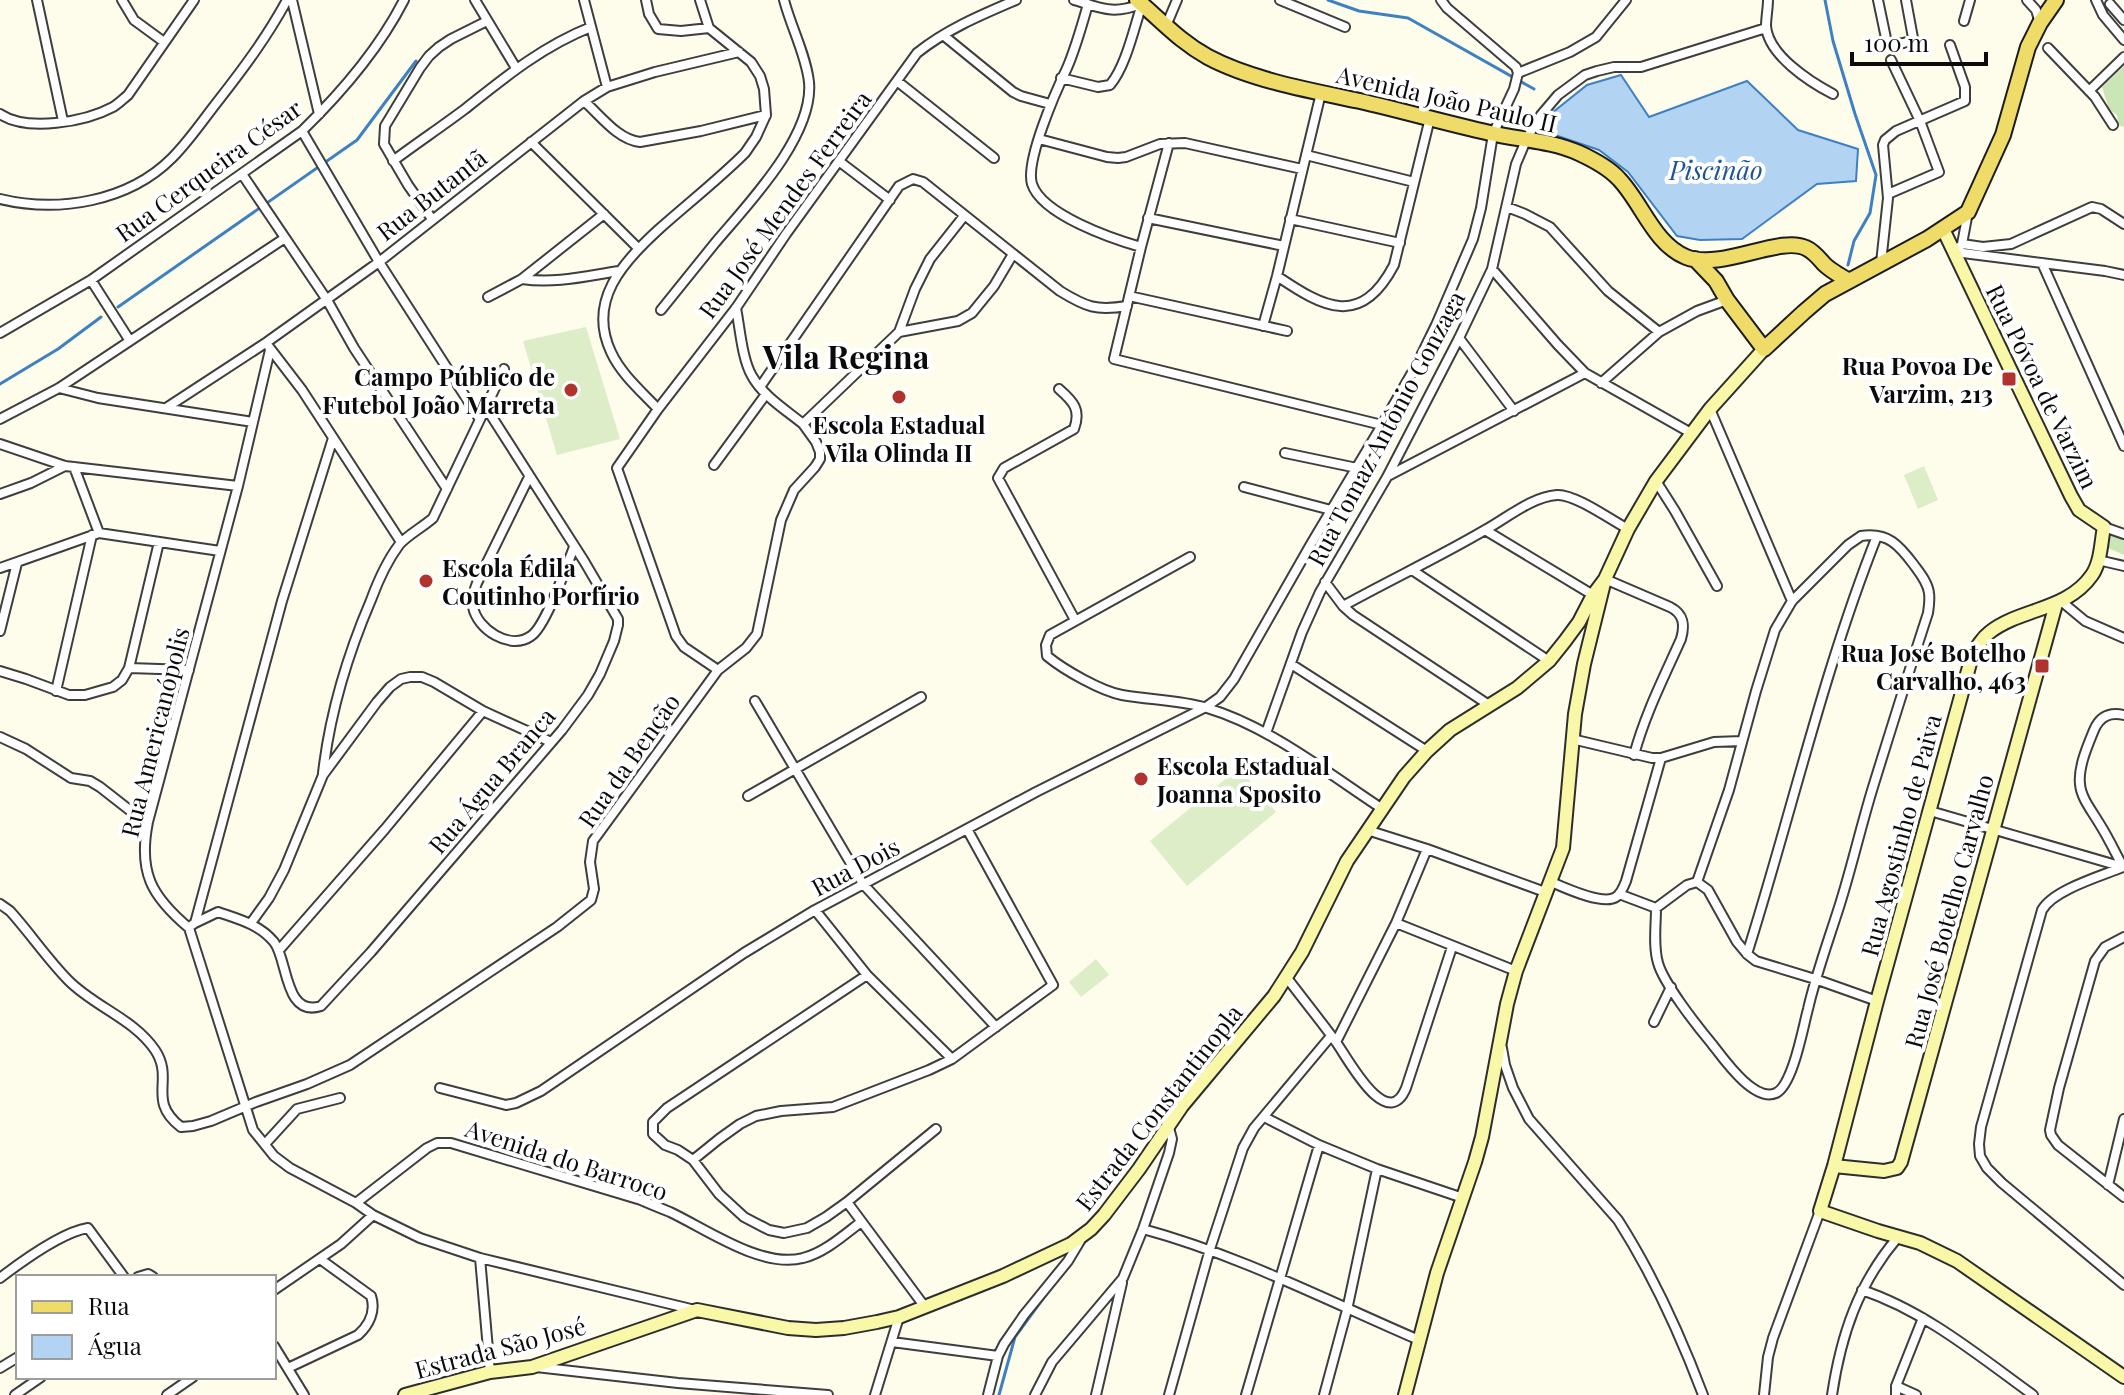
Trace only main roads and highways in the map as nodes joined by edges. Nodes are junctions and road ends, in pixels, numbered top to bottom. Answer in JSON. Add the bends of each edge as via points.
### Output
{"nodes":[{"id":1,"x":2056,"y":0,"type":"edge"},
{"id":2,"x":1139,"y":2,"type":"edge"},
{"id":3,"x":1943,"y":229,"type":"junction"},
{"id":4,"x":1727,"y":258,"type":"junction"},
{"id":5,"x":1695,"y":259,"type":"junction"},
{"id":6,"x":1825,"y":265,"type":"junction"},
{"id":7,"x":1713,"y":277,"type":"junction"},
{"id":8,"x":1849,"y":281,"type":"junction"},
{"id":9,"x":1825,"y":294,"type":"junction"},
{"id":10,"x":1764,"y":349,"type":"junction"},
{"id":11,"x":2098,"y":560,"type":"joint"},
{"id":12,"x":1605,"y":579,"type":"junction"},
{"id":13,"x":2059,"y":602,"type":"junction"},
{"id":14,"x":1834,"y":1166,"type":"junction"},
{"id":15,"x":697,"y":1310,"type":"joint"},
{"id":16,"x":2124,"y":1377,"type":"edge"},
{"id":17,"x":428,"y":1392,"type":"edge"},
{"id":18,"x":405,"y":1395,"type":"edge"},
{"id":19,"x":1405,"y":1395,"type":"edge"}],
"edges":[{"from":1,"to":3,"type":"main road","via":[[2023,62],[2003,135],[1968,212]]},
{"from":2,"to":5,"type":"main road","name":"Avenida João Paulo II","via":[[1183,42],[1279,82],[1578,152],[1618,177],[1664,239]]},
{"from":3,"to":8,"type":"main road"},
{"from":3,"to":11,"type":"main road","name":"Rua Póvoa de Varzim","via":[[1958,248],[2071,496],[2079,510],[2104,527]]},
{"from":4,"to":5,"type":"main road"},
{"from":4,"to":6,"type":"main road","via":[[1798,245]]},
{"from":4,"to":7,"type":"main road"},
{"from":5,"to":7,"type":"main road","name":"Avenida João Paulo II"},
{"from":6,"to":8,"type":"main road"},
{"from":6,"to":9,"type":"main road"},
{"from":7,"to":10,"type":"main road","name":"Avenida João Paulo II"},
{"from":8,"to":9,"type":"main road"},
{"from":9,"to":10,"type":"main road"},
{"from":10,"to":12,"type":"main road","via":[[1656,481]]},
{"from":11,"to":13,"type":"main road","name":"Rua Agostinho de Paiva","via":[[2092,575]]},
{"from":12,"to":15,"type":"main road","name":"Estrada Constantinopla","via":[[1549,661],[1450,730],[1404,777],[1347,861],[1287,978],[1091,1229],[1037,1261],[899,1317],[816,1330]]},
{"from":12,"to":19,"type":"main road","via":[[1572,739],[1563,848],[1516,971],[1482,1137],[1441,1259]]},
{"from":13,"to":14,"type":"main road","name":"Rua Agostinho de Paiva","via":[[1998,626],[1979,643],[1968,666]]},
{"from":13,"to":14,"type":"main road","name":"Rua José Botelho Carvalho","via":[[1901,1162],[1884,1171]]},
{"from":14,"to":16,"type":"main road","name":"Rua Agostinho de Paiva","via":[[1820,1211],[1936,1249]]},
{"from":15,"to":17,"type":"main road","name":"Estrada São José","via":[[532,1367],[490,1372]]},
{"from":17,"to":18,"type":"main road","name":"Estrada São José"}]}
